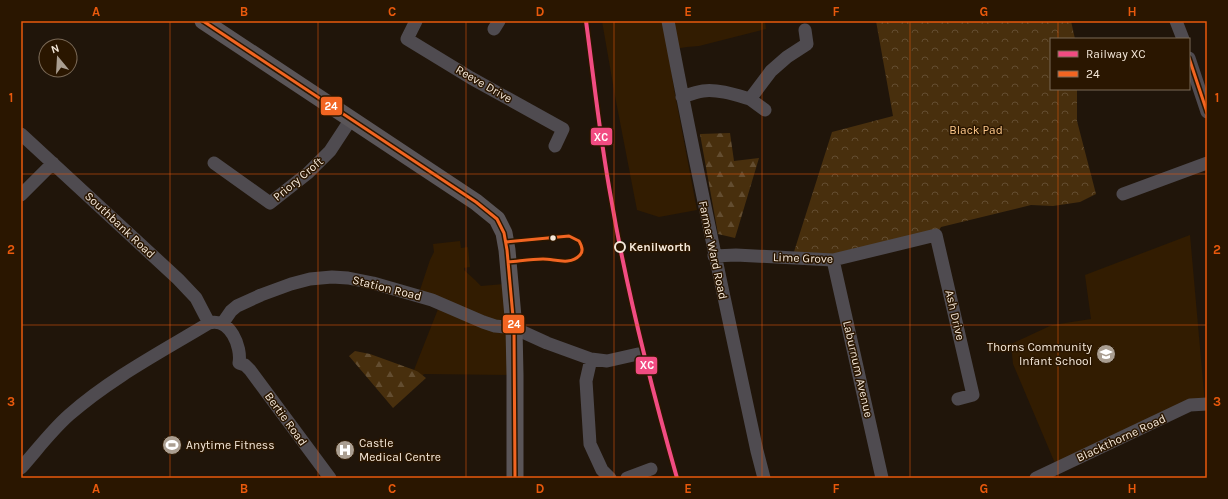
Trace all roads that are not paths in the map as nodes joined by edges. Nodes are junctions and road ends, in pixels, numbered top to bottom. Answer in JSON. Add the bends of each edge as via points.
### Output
{"nodes":[{"id":1,"x":203,"y":21,"type":"edge"},
{"id":2,"x":416,"y":21,"type":"edge"},
{"id":3,"x":668,"y":21,"type":"edge"},
{"id":4,"x":1176,"y":21,"type":"edge"},
{"id":5,"x":805,"y":30,"type":"dead end"},
{"id":6,"x":1183,"y":38,"type":"edge"},
{"id":7,"x":1190,"y":61,"type":"edge"},
{"id":8,"x":682,"y":97,"type":"junction"},
{"id":9,"x":750,"y":99,"type":"junction"},
{"id":10,"x":765,"y":110,"type":"dead end"},
{"id":11,"x":1207,"y":112,"type":"edge"},
{"id":12,"x":351,"y":119,"type":"junction"},
{"id":13,"x":21,"y":134,"type":"edge"},
{"id":14,"x":555,"y":146,"type":"dead end"},
{"id":15,"x":53,"y":163,"type":"junction"},
{"id":16,"x":214,"y":163,"type":"dead end"},
{"id":17,"x":1207,"y":163,"type":"edge"},
{"id":18,"x":1123,"y":194,"type":"dead end"},
{"id":19,"x":21,"y":195,"type":"edge"},
{"id":20,"x":936,"y":235,"type":"joint"},
{"id":21,"x":714,"y":256,"type":"junction"},
{"id":22,"x":833,"y":260,"type":"junction"},
{"id":23,"x":216,"y":323,"type":"junction"},
{"id":24,"x":514,"y":328,"type":"junction"},
{"id":25,"x":638,"y":354,"type":"dead end"},
{"id":26,"x":591,"y":359,"type":"junction"},
{"id":27,"x":239,"y":363,"type":"joint"},
{"id":28,"x":958,"y":399,"type":"dead end"},
{"id":29,"x":1207,"y":404,"type":"edge"},
{"id":30,"x":21,"y":468,"type":"edge"},
{"id":31,"x":651,"y":469,"type":"dead end"},
{"id":32,"x":330,"y":478,"type":"edge"},
{"id":33,"x":515,"y":478,"type":"edge"},
{"id":34,"x":610,"y":478,"type":"edge"},
{"id":35,"x":627,"y":478,"type":"edge"},
{"id":36,"x":764,"y":478,"type":"edge"},
{"id":37,"x":882,"y":478,"type":"edge"},
{"id":38,"x":1036,"y":478,"type":"edge"}],
"edges":[{"from":1,"to":12,"type":"main road"},
{"from":2,"to":14,"type":"street","name":"Reeve Drive","via":[[407,39],[563,129]]},
{"from":3,"to":8,"type":"street","name":"Farmer Ward Road"},
{"from":4,"to":6,"type":"street"},
{"from":5,"to":9,"type":"street","via":[[809,47],[787,57],[771,71]]},
{"from":7,"to":11,"type":"street"},
{"from":8,"to":9,"type":"street","via":[[703,91],[715,91]]},
{"from":8,"to":21,"type":"street","name":"Farmer Ward Road"},
{"from":9,"to":10,"type":"street"},
{"from":12,"to":16,"type":"street","name":"Priory Croft","via":[[330,151],[308,173],[270,203]]},
{"from":12,"to":24,"type":"main road","via":[[497,219],[506,242]]},
{"from":13,"to":15,"type":"street","name":"Southbank Road"},
{"from":15,"to":19,"type":"street"},
{"from":15,"to":23,"type":"street","name":"Southbank Road","via":[[178,279]]},
{"from":17,"to":18,"type":"street"},
{"from":20,"to":22,"type":"street","name":"Lime Grove"},
{"from":20,"to":28,"type":"street","name":"Ash Drive","via":[[977,394]]},
{"from":21,"to":22,"type":"street","name":"Lime Grove"},
{"from":21,"to":36,"type":"street","name":"Farmer Ward Road"},
{"from":22,"to":37,"type":"street","name":"Laburnum Avenue"},
{"from":23,"to":24,"type":"street","name":"Station Road","via":[[237,306],[291,284],[310,279],[348,278],[432,300],[495,326]]},
{"from":23,"to":27,"type":"street","name":"Southbank Road","via":[[230,331],[238,347]]},
{"from":23,"to":30,"type":"street","name":"Station Road","via":[[114,380],[57,427]]},
{"from":24,"to":26,"type":"street","name":"Station Road","via":[[548,344]]},
{"from":24,"to":33,"type":"main road"},
{"from":25,"to":26,"type":"street","name":"Station Road","via":[[607,361]]},
{"from":26,"to":34,"type":"street","via":[[586,381],[590,444],[602,470]]},
{"from":27,"to":32,"type":"street","name":"Bertie Road","via":[[250,370]]},
{"from":29,"to":38,"type":"street","name":"Blackthorne Road","via":[[1190,405]]},
{"from":31,"to":35,"type":"street"}]}
